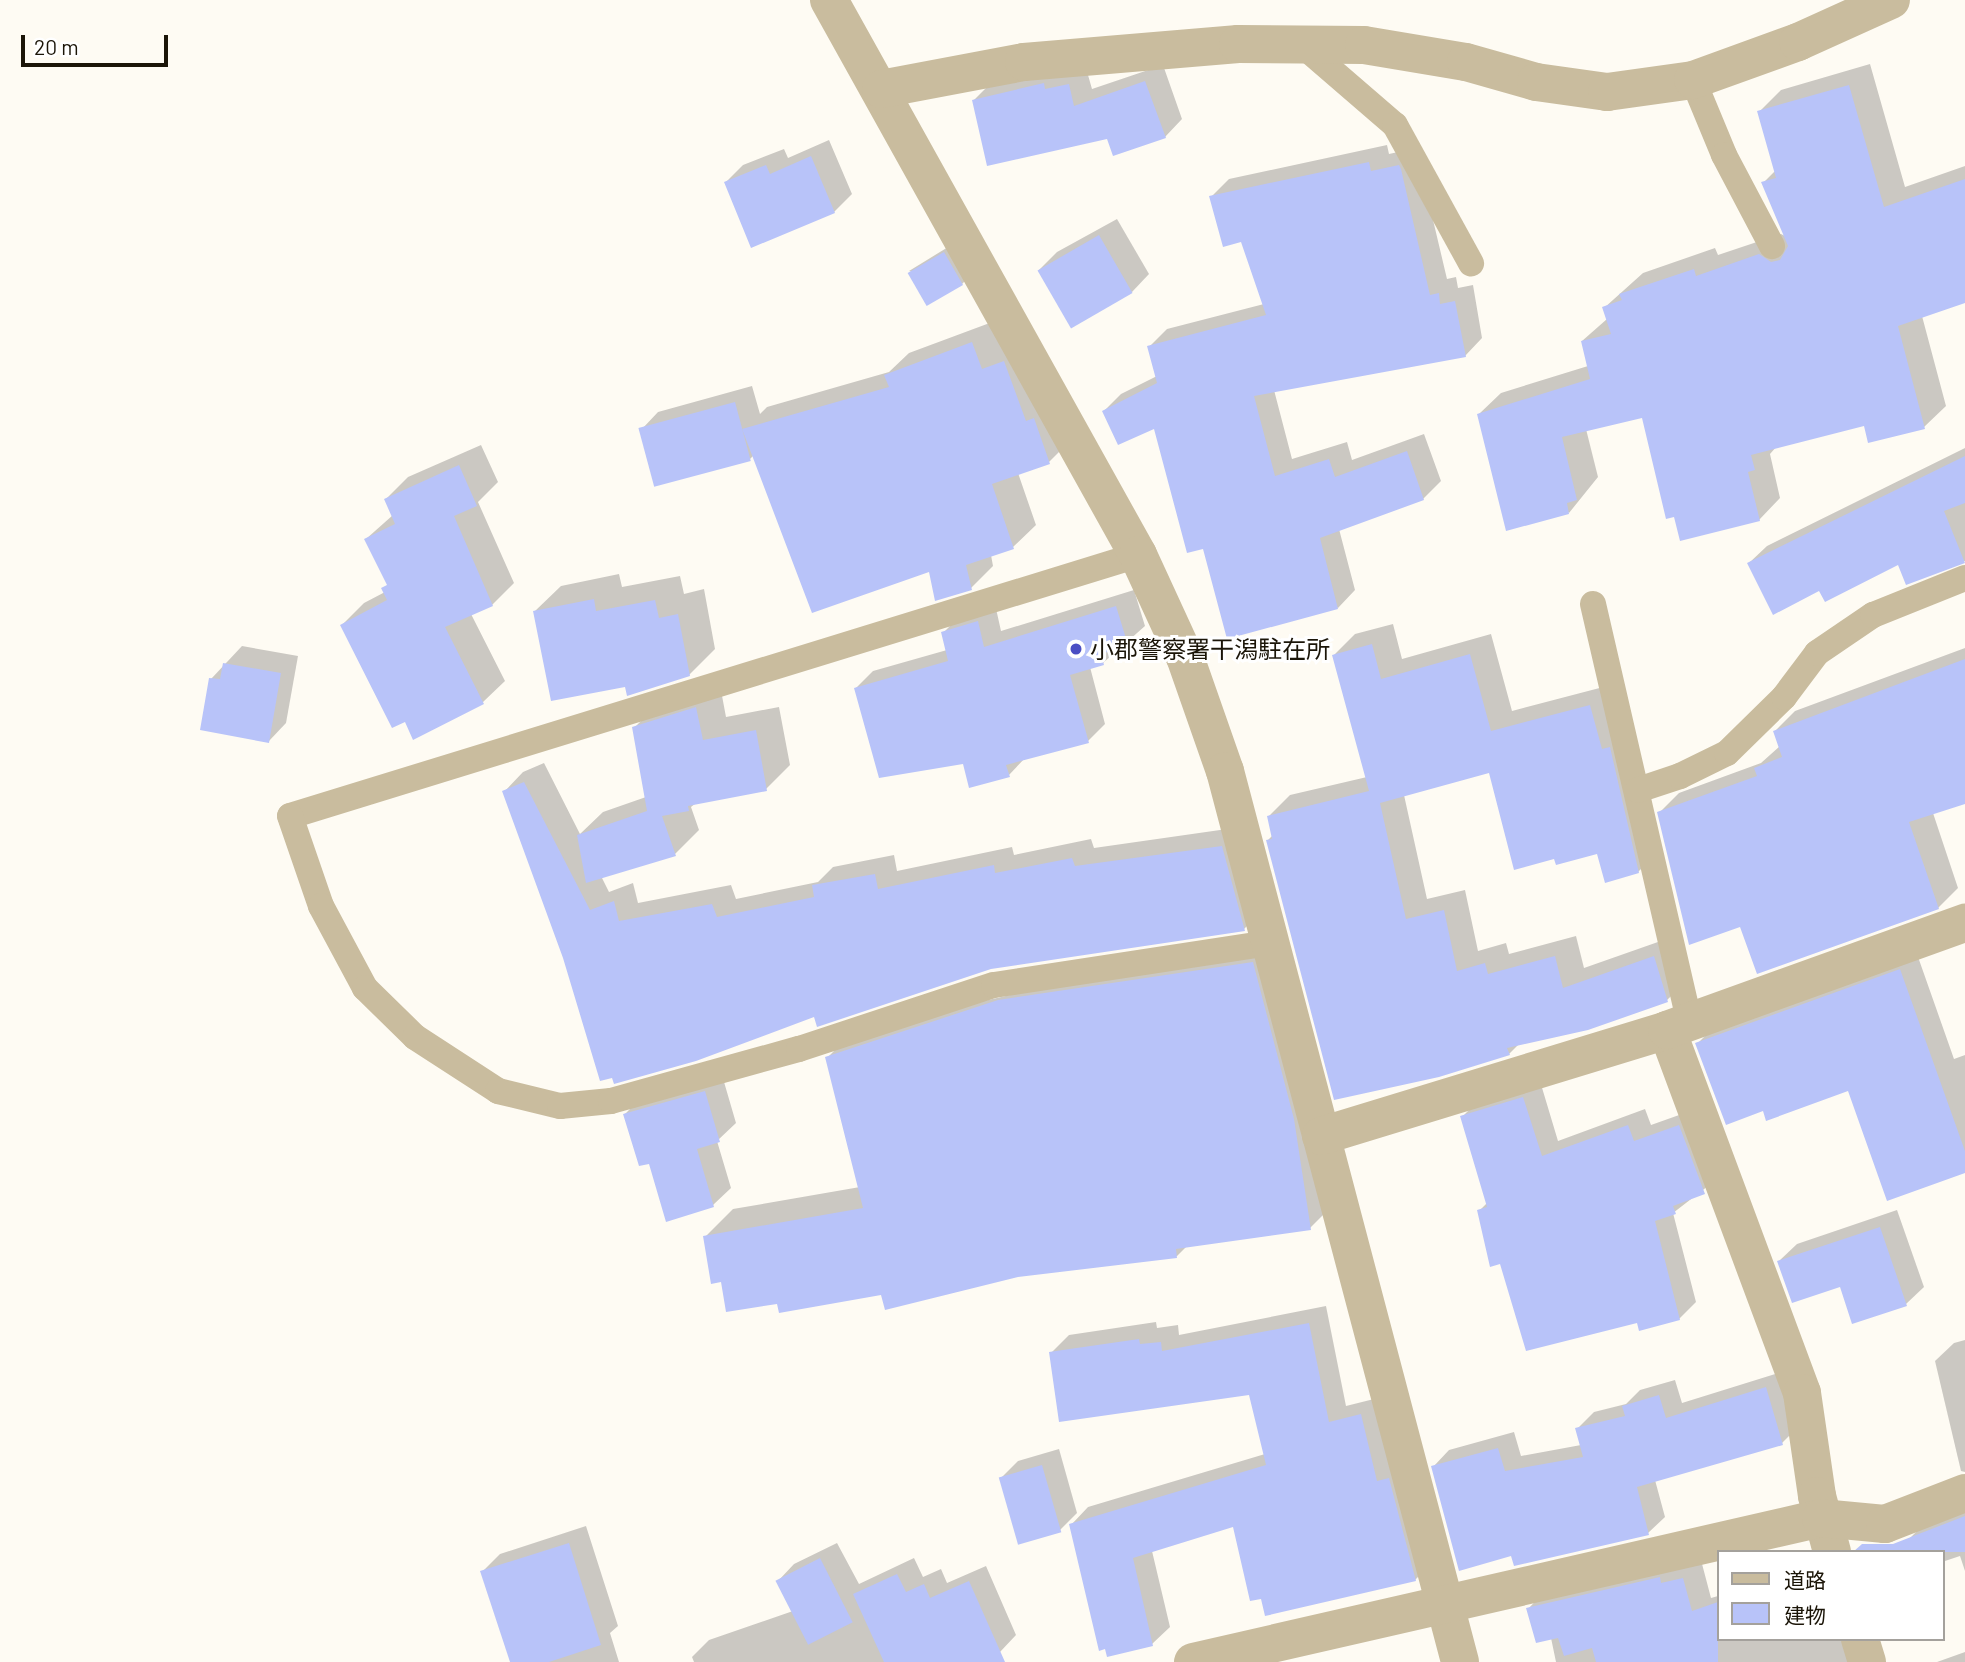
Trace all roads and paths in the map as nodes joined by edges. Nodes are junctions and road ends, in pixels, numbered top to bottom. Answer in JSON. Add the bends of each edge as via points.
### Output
{"nodes":[{"id":1,"x":829,"y":0,"type":"edge"},
{"id":2,"x":1891,"y":0,"type":"edge"},
{"id":3,"x":1301,"y":44,"type":"junction"},
{"id":4,"x":1693,"y":80,"type":"junction"},
{"id":5,"x":881,"y":89,"type":"junction"},
{"id":6,"x":1772,"y":246,"type":"dead end"},
{"id":7,"x":1471,"y":263,"type":"dead end"},
{"id":8,"x":1138,"y":555,"type":"junction"},
{"id":9,"x":1963,"y":584,"type":"edge"},
{"id":10,"x":1593,"y":604,"type":"dead end"},
{"id":11,"x":1637,"y":790,"type":"junction"},
{"id":12,"x":1965,"y":923,"type":"edge"},
{"id":13,"x":1270,"y":943,"type":"junction"},
{"id":14,"x":1678,"y":1026,"type":"junction"},
{"id":15,"x":1321,"y":1136,"type":"junction"},
{"id":16,"x":1965,"y":1493,"type":"edge"},
{"id":17,"x":1827,"y":1535,"type":"edge"},
{"id":18,"x":1742,"y":1550,"type":"edge"},
{"id":19,"x":1716,"y":1555,"type":"edge"},
{"id":20,"x":1440,"y":1603,"type":"junction"},
{"id":21,"x":1861,"y":1641,"type":"edge"},
{"id":22,"x":1193,"y":1662,"type":"edge"},
{"id":23,"x":1460,"y":1662,"type":"edge"},
{"id":24,"x":1867,"y":1662,"type":"edge"}],
"edges":[{"from":1,"to":5,"type":"street"},
{"from":2,"to":4,"type":"street","via":[[1798,42]]},
{"from":3,"to":4,"type":"street","via":[[1364,45],[1466,62],[1536,82],[1606,92]]},
{"from":3,"to":5,"type":"street","via":[[1238,44],[1024,62]]},
{"from":3,"to":7,"type":"lane","via":[[1395,125]]},
{"from":4,"to":6,"type":"lane","via":[[1724,155]]},
{"from":5,"to":8,"type":"street"},
{"from":8,"to":13,"type":"street","via":[[1185,657],[1225,771]]},
{"from":8,"to":13,"type":"lane","via":[[290,816],[321,906],[365,989],[415,1037],[498,1091],[560,1106],[611,1101],[799,1049],[994,985]]},
{"from":9,"to":11,"type":"lane","via":[[1873,615],[1817,653],[1784,697],[1727,753]]},
{"from":10,"to":11,"type":"lane"},
{"from":11,"to":14,"type":"lane"},
{"from":12,"to":14,"type":"street"},
{"from":13,"to":15,"type":"street"},
{"from":14,"to":15,"type":"street"},
{"from":14,"to":17,"type":"street","via":[[1802,1393]]},
{"from":15,"to":20,"type":"street"},
{"from":16,"to":17,"type":"street","via":[[1885,1524]]},
{"from":17,"to":18,"type":"street"},
{"from":19,"to":20,"type":"street"},
{"from":20,"to":22,"type":"street"},
{"from":20,"to":23,"type":"street"},
{"from":21,"to":24,"type":"street"}]}
